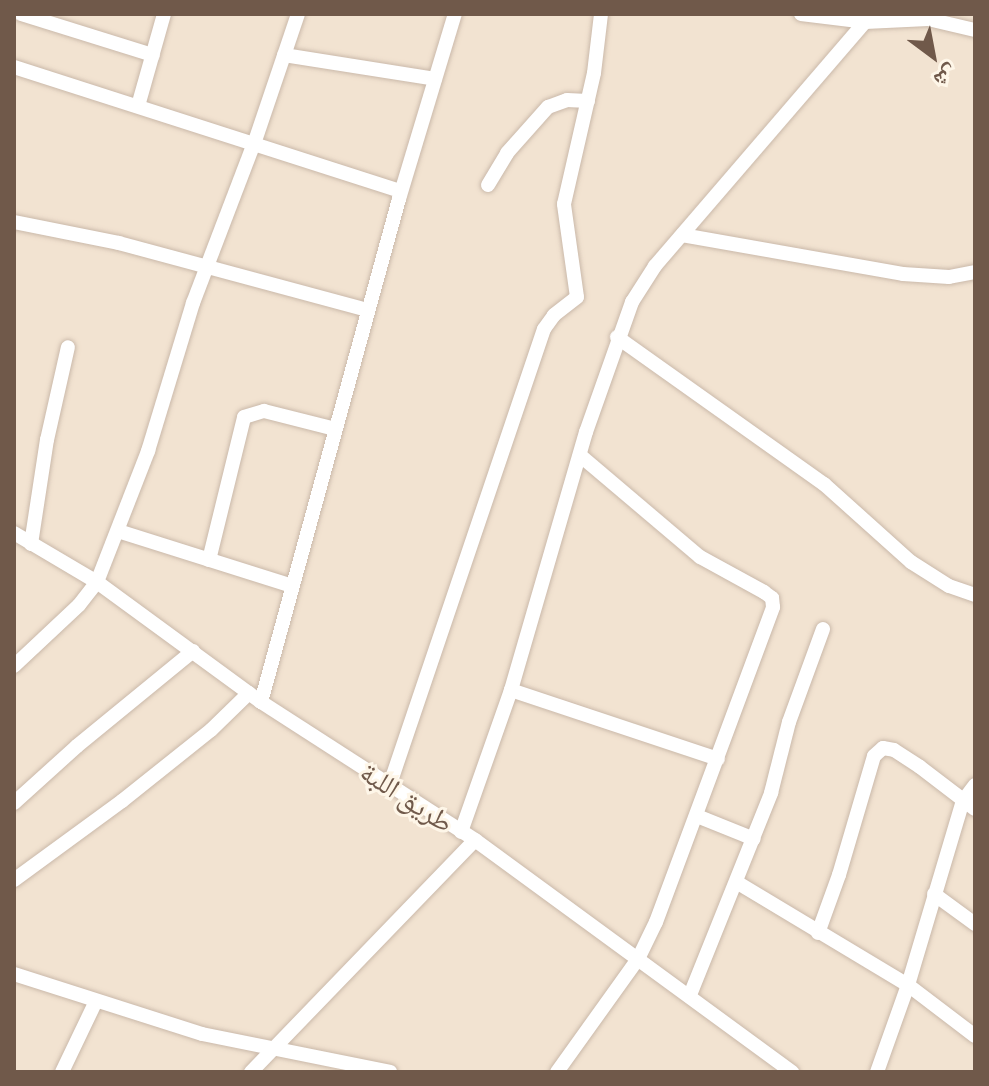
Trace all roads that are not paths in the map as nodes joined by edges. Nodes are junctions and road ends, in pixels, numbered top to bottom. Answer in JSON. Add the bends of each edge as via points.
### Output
{"nodes":[{"id":1,"x":21,"y":14,"type":"edge"},
{"id":2,"x":164,"y":14,"type":"edge"},
{"id":3,"x":298,"y":14,"type":"edge"},
{"id":4,"x":455,"y":14,"type":"edge"},
{"id":5,"x":601,"y":14,"type":"edge"},
{"id":6,"x":801,"y":14,"type":"edge"},
{"id":7,"x":865,"y":22,"type":"junction"},
{"id":8,"x":975,"y":30,"type":"edge"},
{"id":9,"x":153,"y":55,"type":"junction"},
{"id":10,"x":284,"y":55,"type":"junction"},
{"id":11,"x":14,"y":67,"type":"edge"},
{"id":12,"x":435,"y":79,"type":"junction"},
{"id":13,"x":588,"y":101,"type":"junction"},
{"id":14,"x":138,"y":106,"type":"junction"},
{"id":15,"x":255,"y":141,"type":"junction"},
{"id":16,"x":488,"y":185,"type":"dead end"},
{"id":17,"x":401,"y":191,"type":"junction"},
{"id":18,"x":14,"y":222,"type":"edge"},
{"id":19,"x":682,"y":235,"type":"junction"},
{"id":20,"x":206,"y":267,"type":"junction"},
{"id":21,"x":975,"y":272,"type":"edge"},
{"id":22,"x":368,"y":310,"type":"junction"},
{"id":23,"x":617,"y":337,"type":"junction"},
{"id":24,"x":68,"y":347,"type":"dead end"},
{"id":25,"x":335,"y":429,"type":"junction"},
{"id":26,"x":581,"y":456,"type":"junction"},
{"id":27,"x":118,"y":531,"type":"junction"},
{"id":28,"x":14,"y":533,"type":"edge"},
{"id":29,"x":31,"y":544,"type":"junction"},
{"id":30,"x":209,"y":560,"type":"junction"},
{"id":31,"x":97,"y":582,"type":"junction"},
{"id":32,"x":292,"y":586,"type":"junction"},
{"id":33,"x":975,"y":595,"type":"edge"},
{"id":34,"x":823,"y":629,"type":"dead end"},
{"id":35,"x":193,"y":651,"type":"junction"},
{"id":36,"x":14,"y":666,"type":"edge"},
{"id":37,"x":511,"y":690,"type":"junction"},
{"id":38,"x":255,"y":697,"type":"junction"},
{"id":39,"x":718,"y":759,"type":"junction"},
{"id":40,"x":390,"y":784,"type":"junction"},
{"id":41,"x":975,"y":785,"type":"edge"},
{"id":42,"x":14,"y":803,"type":"edge"},
{"id":43,"x":969,"y":805,"type":"edge"},
{"id":44,"x":697,"y":816,"type":"junction"},
{"id":45,"x":461,"y":832,"type":"junction"},
{"id":46,"x":754,"y":839,"type":"junction"},
{"id":47,"x":475,"y":840,"type":"junction"},
{"id":48,"x":14,"y":880,"type":"edge"},
{"id":49,"x":738,"y":883,"type":"junction"},
{"id":50,"x":934,"y":894,"type":"junction"},
{"id":51,"x":975,"y":924,"type":"edge"},
{"id":52,"x":818,"y":933,"type":"junction"},
{"id":53,"x":638,"y":959,"type":"junction"},
{"id":54,"x":14,"y":974,"type":"edge"},
{"id":55,"x":908,"y":985,"type":"junction"},
{"id":56,"x":690,"y":995,"type":"junction"},
{"id":57,"x":96,"y":1001,"type":"junction"},
{"id":58,"x":975,"y":1036,"type":"edge"},
{"id":59,"x":272,"y":1050,"type":"junction"},
{"id":60,"x":346,"y":1068,"type":"edge"},
{"id":61,"x":782,"y":1069,"type":"edge"},
{"id":62,"x":62,"y":1072,"type":"edge"},
{"id":63,"x":251,"y":1072,"type":"edge"},
{"id":64,"x":390,"y":1072,"type":"edge"},
{"id":65,"x":557,"y":1072,"type":"edge"},
{"id":66,"x":877,"y":1072,"type":"edge"}],
"edges":[{"from":1,"to":9,"type":"street"},
{"from":2,"to":9,"type":"street"},
{"from":3,"to":10,"type":"street"},
{"from":4,"to":12,"type":"street"},
{"from":5,"to":13,"type":"street"},
{"from":6,"to":7,"type":"street"},
{"from":7,"to":8,"type":"street","via":[[928,19]]},
{"from":7,"to":19,"type":"street"},
{"from":9,"to":14,"type":"street"},
{"from":10,"to":12,"type":"street"},
{"from":10,"to":15,"type":"street"},
{"from":11,"to":14,"type":"street"},
{"from":12,"to":17,"type":"street"},
{"from":13,"to":16,"type":"street","via":[[567,100],[548,107],[507,153]]},
{"from":13,"to":40,"type":"street","via":[[564,204],[577,297],[544,329]]},
{"from":14,"to":15,"type":"street"},
{"from":15,"to":17,"type":"street"},
{"from":15,"to":20,"type":"street"},
{"from":17,"to":22,"type":"street"},
{"from":18,"to":20,"type":"street"},
{"from":19,"to":21,"type":"street","via":[[903,274],[949,277]]},
{"from":19,"to":23,"type":"street","via":[[632,302]]},
{"from":20,"to":22,"type":"street"},
{"from":20,"to":27,"type":"street"},
{"from":22,"to":25,"type":"street"},
{"from":23,"to":26,"type":"street"},
{"from":23,"to":33,"type":"street","via":[[824,484],[911,562]]},
{"from":24,"to":29,"type":"street"},
{"from":25,"to":30,"type":"street","via":[[264,411],[244,417]]},
{"from":25,"to":32,"type":"street"},
{"from":26,"to":37,"type":"street"},
{"from":26,"to":39,"type":"street","via":[[700,557],[772,598]]},
{"from":27,"to":30,"type":"street"},
{"from":27,"to":31,"type":"street"},
{"from":28,"to":29,"type":"street","name":"طريق اللبة"},
{"from":29,"to":31,"type":"street","name":"طريق اللبة"},
{"from":30,"to":32,"type":"street"},
{"from":31,"to":35,"type":"street","name":"طريق اللبة"},
{"from":31,"to":36,"type":"street"},
{"from":32,"to":38,"type":"street"},
{"from":34,"to":46,"type":"street"},
{"from":35,"to":38,"type":"street","name":"طريق اللبة"},
{"from":35,"to":42,"type":"street"},
{"from":37,"to":39,"type":"street"},
{"from":37,"to":45,"type":"street"},
{"from":38,"to":40,"type":"street","name":"طريق اللبة"},
{"from":38,"to":48,"type":"street"},
{"from":39,"to":44,"type":"street"},
{"from":40,"to":45,"type":"street","name":"طريق اللبة"},
{"from":41,"to":43,"type":"street"},
{"from":43,"to":50,"type":"street"},
{"from":43,"to":52,"type":"street","via":[[894,750],[883,748],[874,756]]},
{"from":44,"to":46,"type":"street"},
{"from":44,"to":53,"type":"street"},
{"from":45,"to":47,"type":"street","name":"طريق اللبة"},
{"from":46,"to":49,"type":"street"},
{"from":47,"to":53,"type":"street","name":"طريق اللبة"},
{"from":47,"to":59,"type":"street"},
{"from":49,"to":52,"type":"street"},
{"from":49,"to":56,"type":"street"},
{"from":50,"to":51,"type":"street"},
{"from":50,"to":55,"type":"street"},
{"from":52,"to":55,"type":"street"},
{"from":53,"to":56,"type":"street","name":"طريق اللبة"},
{"from":53,"to":65,"type":"street"},
{"from":54,"to":57,"type":"street"},
{"from":55,"to":58,"type":"street"},
{"from":55,"to":66,"type":"street"},
{"from":56,"to":61,"type":"street","name":"طريق اللبة"},
{"from":57,"to":59,"type":"street"},
{"from":57,"to":62,"type":"street"},
{"from":59,"to":60,"type":"street"},
{"from":59,"to":63,"type":"street"},
{"from":60,"to":64,"type":"street"}]}
